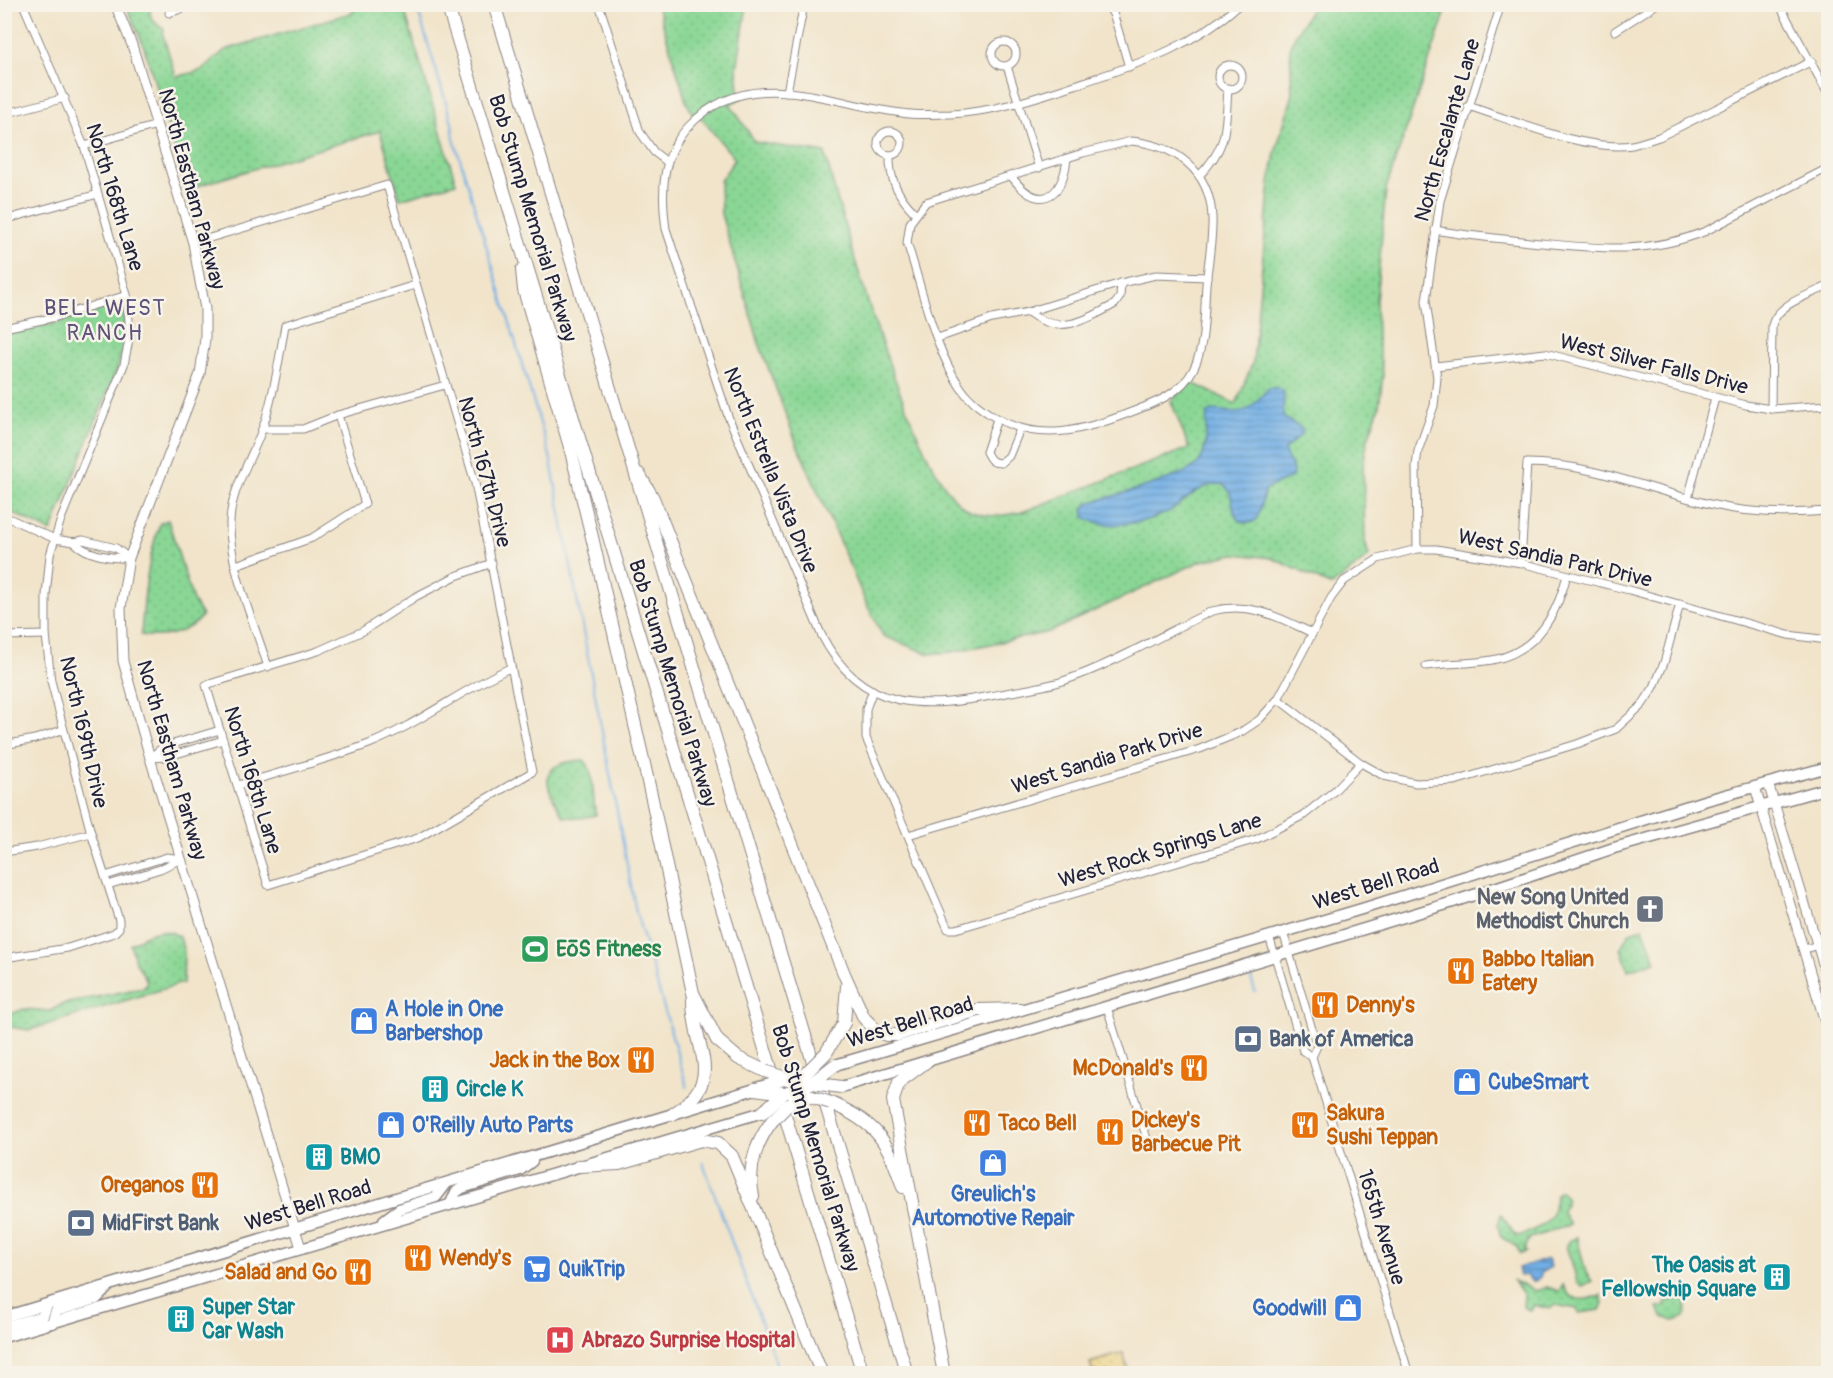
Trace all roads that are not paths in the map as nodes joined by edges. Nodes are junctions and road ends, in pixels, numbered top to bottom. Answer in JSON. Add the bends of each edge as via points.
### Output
{"nodes":[{"id":1,"x":10,"y":4,"type":"edge"},
{"id":2,"x":22,"y":4,"type":"edge"},
{"id":3,"x":115,"y":4,"type":"edge"},
{"id":4,"x":195,"y":4,"type":"edge"},
{"id":5,"x":447,"y":4,"type":"edge"},
{"id":6,"x":494,"y":4,"type":"edge"},
{"id":7,"x":599,"y":4,"type":"edge"},
{"id":8,"x":804,"y":4,"type":"edge"},
{"id":9,"x":1107,"y":4,"type":"edge"},
{"id":10,"x":1240,"y":4,"type":"edge"},
{"id":11,"x":1501,"y":4,"type":"edge"},
{"id":12,"x":1657,"y":4,"type":"edge"},
{"id":13,"x":1779,"y":4,"type":"edge"},
{"id":14,"x":4,"y":6,"type":"edge"},
{"id":15,"x":169,"y":13,"type":"dead end"},
{"id":16,"x":1615,"y":31,"type":"dead end"},
{"id":17,"x":1812,"y":61,"type":"junction"},
{"id":18,"x":1007,"y":66,"type":"dead end"},
{"id":19,"x":1129,"y":67,"type":"junction"},
{"id":20,"x":1228,"y":88,"type":"dead end"},
{"id":21,"x":787,"y":92,"type":"junction"},
{"id":22,"x":1828,"y":94,"type":"edge"},
{"id":23,"x":65,"y":98,"type":"junction"},
{"id":24,"x":1018,"y":103,"type":"junction"},
{"id":25,"x":1468,"y":106,"type":"junction"},
{"id":26,"x":4,"y":114,"type":"edge"},
{"id":27,"x":156,"y":125,"type":"junction"},
{"id":28,"x":84,"y":146,"type":"junction"},
{"id":29,"x":890,"y":155,"type":"dead end"},
{"id":30,"x":1067,"y":159,"type":"junction"},
{"id":31,"x":667,"y":162,"type":"junction"},
{"id":32,"x":1039,"y":168,"type":"junction"},
{"id":33,"x":1828,"y":168,"type":"edge"},
{"id":34,"x":1011,"y":176,"type":"junction"},
{"id":35,"x":1199,"y":176,"type":"junction"},
{"id":36,"x":98,"y":194,"type":"junction"},
{"id":37,"x":915,"y":213,"type":"junction"},
{"id":38,"x":4,"y":220,"type":"edge"},
{"id":39,"x":516,"y":230,"type":"junction"},
{"id":40,"x":1435,"y":230,"type":"junction"},
{"id":41,"x":193,"y":243,"type":"junction"},
{"id":42,"x":1207,"y":277,"type":"junction"},
{"id":43,"x":1121,"y":283,"type":"junction"},
{"id":44,"x":415,"y":285,"type":"junction"},
{"id":45,"x":1828,"y":286,"type":"edge"},
{"id":46,"x":127,"y":295,"type":"junction"},
{"id":47,"x":1028,"y":312,"type":"junction"},
{"id":48,"x":4,"y":328,"type":"edge"},
{"id":49,"x":938,"y":338,"type":"junction"},
{"id":50,"x":1436,"y":366,"type":"junction"},
{"id":51,"x":445,"y":385,"type":"junction"},
{"id":52,"x":1715,"y":399,"type":"junction"},
{"id":53,"x":1828,"y":405,"type":"edge"},
{"id":54,"x":1771,"y":409,"type":"junction"},
{"id":55,"x":338,"y":415,"type":"junction"},
{"id":56,"x":997,"y":418,"type":"junction"},
{"id":57,"x":262,"y":429,"type":"junction"},
{"id":58,"x":1020,"y":429,"type":"junction"},
{"id":59,"x":628,"y":454,"type":"junction"},
{"id":60,"x":1688,"y":498,"type":"junction"},
{"id":61,"x":1828,"y":510,"type":"edge"},
{"id":62,"x":4,"y":516,"type":"edge"},
{"id":63,"x":55,"y":539,"type":"junction"},
{"id":64,"x":1417,"y":549,"type":"junction"},
{"id":65,"x":129,"y":558,"type":"junction"},
{"id":66,"x":492,"y":563,"type":"junction"},
{"id":67,"x":1521,"y":563,"type":"junction"},
{"id":68,"x":236,"y":566,"type":"junction"},
{"id":69,"x":1567,"y":575,"type":"junction"},
{"id":70,"x":1680,"y":604,"type":"junction"},
{"id":71,"x":1312,"y":633,"type":"junction"},
{"id":72,"x":46,"y":635,"type":"junction"},
{"id":73,"x":4,"y":636,"type":"edge"},
{"id":74,"x":1828,"y":640,"type":"edge"},
{"id":75,"x":1426,"y":666,"type":"dead end"},
{"id":76,"x":268,"y":667,"type":"junction"},
{"id":77,"x":510,"y":668,"type":"junction"},
{"id":78,"x":873,"y":690,"type":"junction"},
{"id":79,"x":1278,"y":699,"type":"junction"},
{"id":80,"x":62,"y":730,"type":"junction"},
{"id":81,"x":220,"y":730,"type":"junction"},
{"id":82,"x":223,"y":740,"type":"junction"},
{"id":83,"x":4,"y":745,"type":"edge"},
{"id":84,"x":150,"y":758,"type":"junction"},
{"id":85,"x":1361,"y":763,"type":"junction"},
{"id":86,"x":1828,"y":767,"type":"edge"},
{"id":87,"x":1768,"y":783,"type":"junction"},
{"id":88,"x":238,"y":785,"type":"junction"},
{"id":89,"x":1755,"y":786,"type":"junction"},
{"id":90,"x":1828,"y":788,"type":"edge"},
{"id":91,"x":1773,"y":803,"type":"junction"},
{"id":92,"x":1761,"y":806,"type":"junction"},
{"id":93,"x":92,"y":833,"type":"junction"},
{"id":94,"x":908,"y":835,"type":"junction"},
{"id":95,"x":4,"y":852,"type":"edge"},
{"id":96,"x":1530,"y":854,"type":"junction"},
{"id":97,"x":181,"y":859,"type":"junction"},
{"id":98,"x":1538,"y":873,"type":"junction"},
{"id":99,"x":105,"y":876,"type":"junction"},
{"id":100,"x":108,"y":885,"type":"junction"},
{"id":101,"x":268,"y":885,"type":"joint"},
{"id":102,"x":1283,"y":932,"type":"junction"},
{"id":103,"x":1269,"y":936,"type":"junction"},
{"id":104,"x":1828,"y":941,"type":"edge"},
{"id":105,"x":1818,"y":944,"type":"junction"},
{"id":106,"x":1803,"y":950,"type":"junction"},
{"id":107,"x":1288,"y":952,"type":"junction"},
{"id":108,"x":1275,"y":956,"type":"junction"},
{"id":109,"x":4,"y":958,"type":"edge"},
{"id":110,"x":845,"y":976,"type":"junction"},
{"id":111,"x":1828,"y":980,"type":"edge"},
{"id":112,"x":693,"y":993,"type":"junction"},
{"id":113,"x":1107,"y":1006,"type":"junction"},
{"id":114,"x":1020,"y":1009,"type":"junction"},
{"id":115,"x":1828,"y":1032,"type":"edge"},
{"id":116,"x":1312,"y":1057,"type":"junction"},
{"id":117,"x":926,"y":1062,"type":"junction"},
{"id":118,"x":835,"y":1065,"type":"joint"},
{"id":119,"x":800,"y":1079,"type":"junction"},
{"id":120,"x":841,"y":1088,"type":"junction"},
{"id":121,"x":755,"y":1089,"type":"junction"},
{"id":122,"x":799,"y":1095,"type":"junction"},
{"id":123,"x":812,"y":1097,"type":"junction"},
{"id":124,"x":786,"y":1099,"type":"junction"},
{"id":125,"x":763,"y":1112,"type":"joint"},
{"id":126,"x":673,"y":1114,"type":"junction"},
{"id":127,"x":1147,"y":1139,"type":"dead end"},
{"id":128,"x":543,"y":1154,"type":"junction"},
{"id":129,"x":579,"y":1166,"type":"junction"},
{"id":130,"x":446,"y":1184,"type":"junction"},
{"id":131,"x":451,"y":1203,"type":"junction"},
{"id":132,"x":911,"y":1208,"type":"junction"},
{"id":133,"x":755,"y":1209,"type":"junction"},
{"id":134,"x":376,"y":1226,"type":"junction"},
{"id":135,"x":295,"y":1229,"type":"junction"},
{"id":136,"x":301,"y":1248,"type":"junction"},
{"id":137,"x":109,"y":1286,"type":"junction"},
{"id":138,"x":47,"y":1305,"type":"junction"},
{"id":139,"x":4,"y":1317,"type":"edge"},
{"id":140,"x":52,"y":1323,"type":"junction"},
{"id":141,"x":4,"y":1328,"type":"edge"},
{"id":142,"x":4,"y":1337,"type":"edge"},
{"id":143,"x":822,"y":1374,"type":"edge"},
{"id":144,"x":863,"y":1374,"type":"edge"},
{"id":145,"x":907,"y":1374,"type":"edge"},
{"id":146,"x":944,"y":1374,"type":"edge"},
{"id":147,"x":1409,"y":1374,"type":"edge"}],
"edges":[{"from":1,"to":14,"type":"street"},
{"from":2,"to":23,"type":"street","name":"North 168th Lane"},
{"from":3,"to":27,"type":"street","name":"North Eastham Parkway"},
{"from":4,"to":15,"type":"street"},
{"from":5,"to":39,"type":"highway","name":"Bob Stump Memorial Parkway"},
{"from":6,"to":59,"type":"highway","name":"Bob Stump Memorial Parkway"},
{"from":7,"to":31,"type":"street","via":[[640,132]]},
{"from":8,"to":21,"type":"street"},
{"from":9,"to":19,"type":"street"},
{"from":10,"to":19,"type":"street","name":"North Estrella Vista Drive","via":[[1199,37],[1160,57]]},
{"from":11,"to":25,"type":"street","name":"North Escalante Lane"},
{"from":12,"to":16,"type":"street"},
{"from":13,"to":17,"type":"street"},
{"from":17,"to":22,"type":"street"},
{"from":17,"to":25,"type":"street","via":[[1659,137],[1633,145],[1577,140]]},
{"from":18,"to":24,"type":"street"},
{"from":19,"to":24,"type":"street","name":"North Estrella Vista Drive"},
{"from":20,"to":35,"type":"street","via":[[1220,152]]},
{"from":21,"to":24,"type":"street","name":"North Estrella Vista Drive","via":[[904,114],[954,114]]},
{"from":21,"to":31,"type":"street","name":"North Estrella Vista Drive","via":[[743,93],[711,107],[684,131]]},
{"from":23,"to":26,"type":"street"},
{"from":23,"to":28,"type":"street","name":"North 168th Lane"},
{"from":24,"to":32,"type":"street"},
{"from":25,"to":40,"type":"street","name":"North Escalante Lane"},
{"from":27,"to":28,"type":"street"},
{"from":27,"to":41,"type":"street","name":"North Eastham Parkway"},
{"from":28,"to":36,"type":"street","name":"North 168th Lane"},
{"from":29,"to":37,"type":"street","via":[[900,198]]},
{"from":30,"to":32,"type":"street"},
{"from":30,"to":34,"type":"street","via":[[1062,185],[1057,192],[1042,198],[1031,197]]},
{"from":30,"to":35,"type":"street","via":[[1131,141],[1153,143],[1181,157]]},
{"from":31,"to":78,"type":"street","name":"North Estrella Vista Drive","via":[[662,193],[666,229],[728,416],[830,651]]},
{"from":32,"to":34,"type":"street"},
{"from":33,"to":40,"type":"street","via":[[1706,231],[1640,249],[1599,249]]},
{"from":34,"to":37,"type":"street","via":[[926,202]]},
{"from":35,"to":42,"type":"street","via":[[1208,194],[1212,218]]},
{"from":36,"to":38,"type":"street"},
{"from":36,"to":46,"type":"street","name":"North 168th Lane"},
{"from":37,"to":49,"type":"street","via":[[909,223],[907,243]]},
{"from":39,"to":112,"type":"highway","via":[[524,290],[570,447],[627,686]]},
{"from":39,"to":144,"type":"highway","name":"Bob Stump Memorial Parkway"},
{"from":40,"to":50,"type":"street","name":"North Escalante Lane","via":[[1426,301]]},
{"from":41,"to":44,"type":"street","name":"North 167th Drive","via":[[387,185]]},
{"from":41,"to":65,"type":"street","name":"North Eastham Parkway","via":[[206,309],[200,374]]},
{"from":42,"to":43,"type":"street","via":[[1156,275]]},
{"from":42,"to":58,"type":"street","via":[[1200,351],[1192,371],[1172,394],[1077,431],[1043,433]]},
{"from":43,"to":47,"type":"street"},
{"from":43,"to":47,"type":"street","via":[[1115,304],[1062,326],[1049,325]]},
{"from":44,"to":51,"type":"street","name":"North 167th Drive"},
{"from":44,"to":57,"type":"street","via":[[285,325],[276,382]]},
{"from":45,"to":54,"type":"street","via":[[1780,309],[1774,316]]},
{"from":46,"to":48,"type":"street"},
{"from":46,"to":63,"type":"street","name":"North 168th Lane","via":[[130,334],[124,365]]},
{"from":47,"to":49,"type":"street","via":[[992,319]]},
{"from":49,"to":56,"type":"street","via":[[960,387],[978,407]]},
{"from":50,"to":52,"type":"street","name":"West Silver Falls Drive","via":[[1545,353]]},
{"from":50,"to":64,"type":"street","name":"North Escalante Lane","via":[[1434,406],[1416,466]]},
{"from":51,"to":55,"type":"street"},
{"from":51,"to":66,"type":"street","name":"North 167th Drive","via":[[475,483]]},
{"from":52,"to":54,"type":"street","name":"West Silver Falls Drive"},
{"from":52,"to":60,"type":"street"},
{"from":53,"to":54,"type":"street","name":"West Silver Falls Drive"},
{"from":55,"to":57,"type":"street","via":[[303,429]]},
{"from":55,"to":68,"type":"street","via":[[365,504],[312,538]]},
{"from":56,"to":58,"type":"street"},
{"from":56,"to":58,"type":"street","via":[[986,452],[994,463],[1009,456]]},
{"from":57,"to":68,"type":"street","via":[[235,492],[230,522]]},
{"from":59,"to":110,"type":"highway","via":[[653,498]]},
{"from":59,"to":145,"type":"highway","name":"Bob Stump Memorial Parkway"},
{"from":60,"to":61,"type":"street","via":[[1760,512]]},
{"from":60,"to":67,"type":"street","via":[[1573,466],[1527,463]]},
{"from":62,"to":63,"type":"street"},
{"from":63,"to":65,"type":"street","via":[[74,542],[82,550],[113,558]]},
{"from":63,"to":72,"type":"street","name":"North 169th Drive","via":[[46,595]]},
{"from":64,"to":67,"type":"street","name":"West Sandia Park Drive"},
{"from":64,"to":71,"type":"street","name":"West Sandia Park Drive","via":[[1378,559],[1344,581]]},
{"from":65,"to":84,"type":"street","name":"North Eastham Parkway","via":[[121,608],[122,648]]},
{"from":66,"to":76,"type":"street","via":[[415,597],[363,631]]},
{"from":66,"to":77,"type":"street","name":"North 167th Drive"},
{"from":67,"to":69,"type":"street","name":"West Sandia Park Drive"},
{"from":68,"to":76,"type":"street"},
{"from":69,"to":70,"type":"street","name":"West Sandia Park Drive"},
{"from":69,"to":75,"type":"street","via":[[1557,609],[1529,644],[1493,660]]},
{"from":70,"to":74,"type":"street","name":"West Sandia Park Drive","via":[[1788,635]]},
{"from":70,"to":85,"type":"street","via":[[1654,687],[1642,705],[1616,729],[1475,775],[1435,784],[1397,780]]},
{"from":71,"to":78,"type":"street","name":"North Estrella Vista Drive","via":[[1262,610],[1226,607],[1080,674],[1045,686],[941,705],[909,703]]},
{"from":71,"to":79,"type":"street","name":"West Sandia Park Drive"},
{"from":72,"to":73,"type":"street"},
{"from":72,"to":80,"type":"street","name":"North 169th Drive"},
{"from":76,"to":81,"type":"street","name":"North 168th Lane","via":[[206,685]]},
{"from":77,"to":88,"type":"street","via":[[369,744]]},
{"from":77,"to":101,"type":"street","name":"North 167th Drive","via":[[532,772],[418,838]]},
{"from":78,"to":94,"type":"street","via":[[866,710],[866,738]]},
{"from":79,"to":85,"type":"street"},
{"from":79,"to":94,"type":"street","name":"West Sandia Park Drive","via":[[1259,720],[1221,742]]},
{"from":80,"to":83,"type":"street"},
{"from":80,"to":93,"type":"street","name":"North 169th Drive"},
{"from":81,"to":82,"type":"street","name":"North 168th Lane"},
{"from":81,"to":84,"type":"street","via":[[163,747]]},
{"from":82,"to":84,"type":"street"},
{"from":82,"to":88,"type":"street","name":"North 168th Lane"},
{"from":84,"to":97,"type":"street","name":"North Eastham Parkway"},
{"from":85,"to":94,"type":"street","name":"West Rock Springs Lane","via":[[1304,815],[1257,839],[956,929],[948,929]]},
{"from":86,"to":87,"type":"main road","name":"West Bell Road"},
{"from":87,"to":89,"type":"main road","name":"West Bell Road"},
{"from":87,"to":91,"type":"street"},
{"from":88,"to":101,"type":"street","name":"North 168th Lane"},
{"from":89,"to":92,"type":"street"},
{"from":89,"to":96,"type":"main road","name":"West Bell Road"},
{"from":90,"to":91,"type":"main road","name":"West Bell Road"},
{"from":91,"to":92,"type":"main road","name":"West Bell Road"},
{"from":91,"to":105,"type":"street"},
{"from":92,"to":98,"type":"main road","name":"West Bell Road"},
{"from":92,"to":106,"type":"street"},
{"from":93,"to":95,"type":"street"},
{"from":93,"to":99,"type":"street","name":"North 169th Drive"},
{"from":96,"to":98,"type":"main road"},
{"from":96,"to":102,"type":"main road","name":"West Bell Road"},
{"from":97,"to":99,"type":"street","via":[[167,857]]},
{"from":97,"to":100,"type":"street"},
{"from":97,"to":135,"type":"street","name":"North Eastham Parkway"},
{"from":98,"to":107,"type":"main road","name":"West Bell Road"},
{"from":99,"to":100,"type":"street","name":"North 169th Drive"},
{"from":100,"to":109,"type":"street","name":"North 169th Drive","via":[[120,920],[114,933],[68,948]]},
{"from":102,"to":103,"type":"main road","name":"West Bell Road"},
{"from":102,"to":107,"type":"street","name":"165th Avenue"},
{"from":103,"to":108,"type":"street","name":"165th Avenue"},
{"from":103,"to":114,"type":"main road","name":"West Bell Road"},
{"from":104,"to":105,"type":"street"},
{"from":105,"to":106,"type":"street"},
{"from":105,"to":111,"type":"street"},
{"from":106,"to":115,"type":"street"},
{"from":107,"to":108,"type":"main road","name":"West Bell Road"},
{"from":107,"to":116,"type":"street","name":"165th Avenue","via":[[1317,1046]]},
{"from":108,"to":113,"type":"main road","name":"West Bell Road"},
{"from":108,"to":116,"type":"street","name":"165th Avenue","via":[[1303,1051]]},
{"from":110,"to":114,"type":"highway","via":[[864,1018],[886,1035],[978,1010]]},
{"from":110,"to":119,"type":"highway","bridge":true,"via":[[848,998],[840,1032]]},
{"from":112,"to":119,"type":"highway","bridge":true,"via":[[717,1040],[727,1050],[748,1063]]},
{"from":112,"to":126,"type":"highway","via":[[693,1014],[705,1076],[693,1099]]},
{"from":113,"to":117,"type":"main road","name":"West Bell Road"},
{"from":113,"to":127,"type":"street"},
{"from":114,"to":118,"type":"main road","name":"West Bell Road"},
{"from":116,"to":147,"type":"street","name":"165th Avenue"},
{"from":117,"to":120,"type":"main road","name":"West Bell Road"},
{"from":117,"to":132,"type":"highway","via":[[899,1082],[892,1100]]},
{"from":118,"to":119,"type":"highway","bridge":true},
{"from":119,"to":120,"type":"highway","bridge":true},
{"from":119,"to":121,"type":"main road","name":"West Bell Road","bridge":true},
{"from":119,"to":122,"type":"highway"},
{"from":119,"to":124,"type":"highway"},
{"from":120,"to":123,"type":"main road","name":"West Bell Road","bridge":true},
{"from":121,"to":124,"type":"highway","bridge":true},
{"from":121,"to":126,"type":"main road","name":"West Bell Road"},
{"from":122,"to":123,"type":"highway"},
{"from":122,"to":124,"type":"highway"},
{"from":123,"to":124,"type":"main road","name":"West Bell Road"},
{"from":123,"to":132,"type":"highway","bridge":true,"via":[[849,1111],[870,1125],[890,1150]]},
{"from":124,"to":125,"type":"highway","bridge":true},
{"from":124,"to":133,"type":"highway","bridge":true,"via":[[758,1142],[751,1167]]},
{"from":125,"to":129,"type":"main road","name":"West Bell Road"},
{"from":126,"to":128,"type":"main road","name":"West Bell Road"},
{"from":128,"to":130,"type":"main road","name":"West Bell Road"},
{"from":128,"to":131,"type":"main road","via":[[519,1170],[462,1188]]},
{"from":129,"to":131,"type":"main road","name":"West Bell Road"},
{"from":129,"to":133,"type":"highway","via":[[619,1164],[711,1140],[732,1156]]},
{"from":130,"to":134,"type":"main road","via":[[436,1197],[399,1209]]},
{"from":130,"to":135,"type":"main road","name":"West Bell Road"},
{"from":131,"to":134,"type":"main road","name":"West Bell Road"},
{"from":132,"to":146,"type":"highway"},
{"from":133,"to":143,"type":"highway"},
{"from":134,"to":136,"type":"main road","name":"West Bell Road"},
{"from":135,"to":136,"type":"street","name":"North Eastham Parkway"},
{"from":135,"to":137,"type":"main road","name":"West Bell Road"},
{"from":136,"to":140,"type":"main road","name":"West Bell Road"},
{"from":137,"to":138,"type":"main road","name":"West Bell Road"},
{"from":137,"to":140,"type":"main road","via":[[96,1299],[56,1311]]},
{"from":138,"to":139,"type":"main road","name":"West Bell Road"},
{"from":138,"to":141,"type":"main road","via":[[43,1316]]},
{"from":140,"to":142,"type":"main road","name":"West Bell Road"}]}
